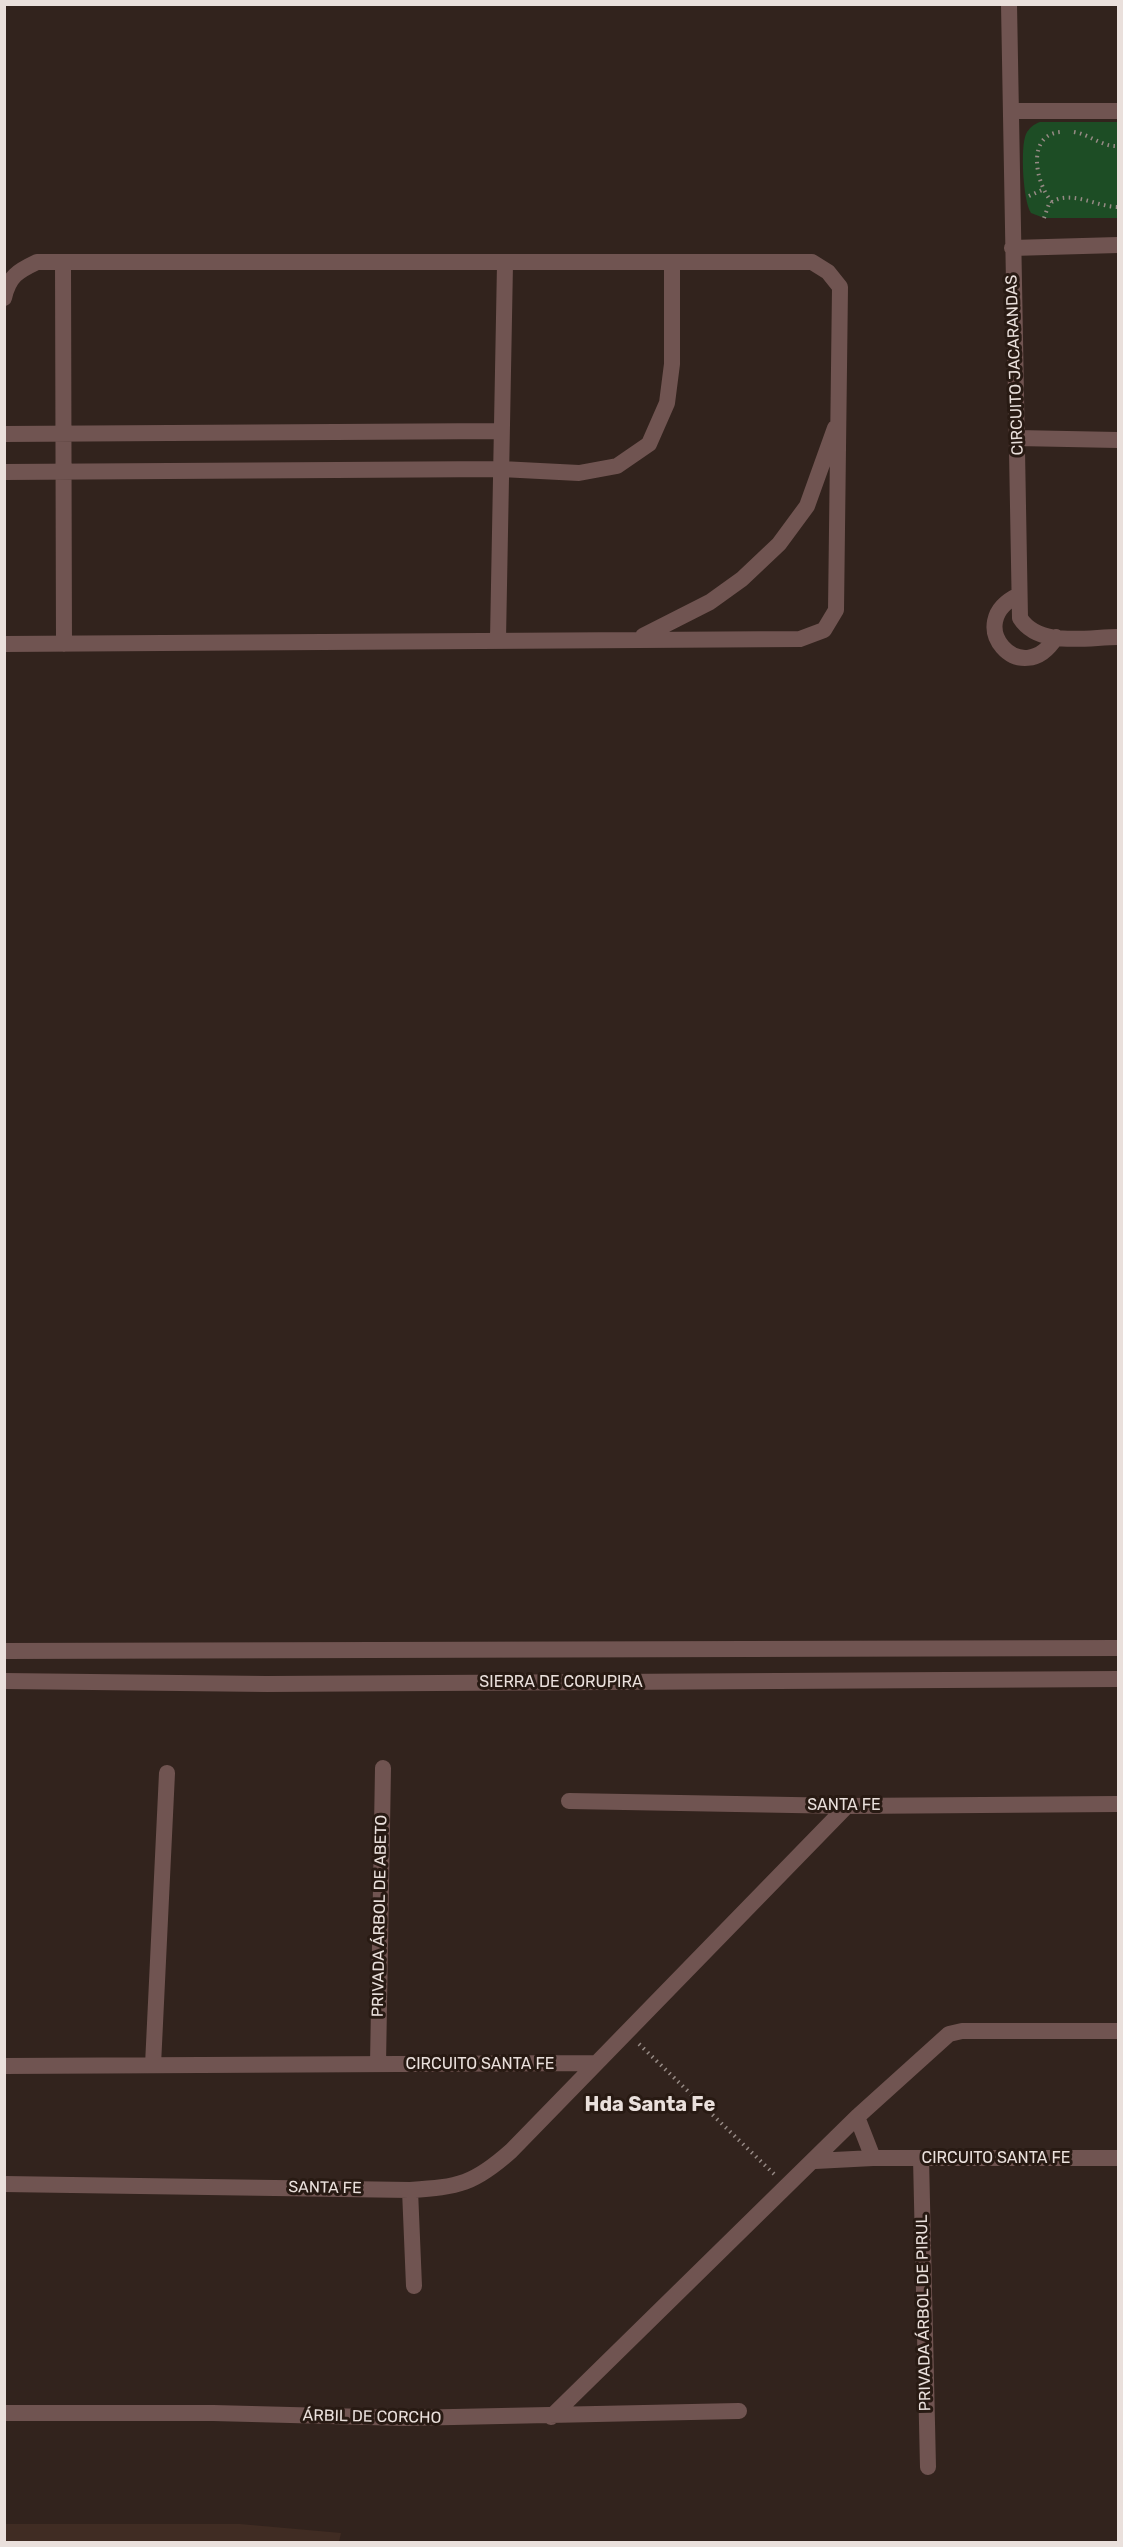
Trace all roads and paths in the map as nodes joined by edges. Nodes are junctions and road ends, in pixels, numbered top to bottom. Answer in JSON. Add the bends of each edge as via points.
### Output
{"nodes":[{"id":1,"x":1009,"y":4,"type":"edge"},
{"id":2,"x":1011,"y":111,"type":"junction"},
{"id":3,"x":1119,"y":111,"type":"edge"},
{"id":4,"x":1119,"y":146,"type":"edge"},
{"id":5,"x":1042,"y":190,"type":"junction"},
{"id":6,"x":1025,"y":198,"type":"dead end"},
{"id":7,"x":1052,"y":202,"type":"junction"},
{"id":8,"x":1119,"y":207,"type":"edge"},
{"id":9,"x":1044,"y":218,"type":"dead end"},
{"id":10,"x":1119,"y":245,"type":"edge"},
{"id":11,"x":1012,"y":248,"type":"junction"},
{"id":12,"x":63,"y":262,"type":"junction"},
{"id":13,"x":505,"y":264,"type":"junction"},
{"id":14,"x":672,"y":264,"type":"junction"},
{"id":15,"x":4,"y":298,"type":"edge"},
{"id":16,"x":839,"y":416,"type":"junction"},
{"id":17,"x":501,"y":431,"type":"junction"},
{"id":18,"x":63,"y":433,"type":"junction"},
{"id":19,"x":4,"y":434,"type":"edge"},
{"id":20,"x":1017,"y":438,"type":"junction"},
{"id":21,"x":1119,"y":440,"type":"edge"},
{"id":22,"x":501,"y":469,"type":"junction"},
{"id":23,"x":4,"y":472,"type":"edge"},
{"id":24,"x":63,"y":472,"type":"junction"},
{"id":25,"x":1019,"y":595,"type":"junction"},
{"id":26,"x":1056,"y":637,"type":"junction"},
{"id":27,"x":1119,"y":637,"type":"edge"},
{"id":28,"x":640,"y":638,"type":"junction"},
{"id":29,"x":498,"y":639,"type":"junction"},
{"id":30,"x":4,"y":644,"type":"edge"},
{"id":31,"x":64,"y":644,"type":"junction"},
{"id":32,"x":1119,"y":1648,"type":"edge"},
{"id":33,"x":4,"y":1651,"type":"edge"},
{"id":34,"x":1119,"y":1679,"type":"edge"},
{"id":35,"x":4,"y":1681,"type":"edge"},
{"id":36,"x":383,"y":1768,"type":"dead end"},
{"id":37,"x":167,"y":1773,"type":"dead end"},
{"id":38,"x":569,"y":1801,"type":"dead end"},
{"id":39,"x":1119,"y":1804,"type":"edge"},
{"id":40,"x":847,"y":1806,"type":"junction"},
{"id":41,"x":1119,"y":2031,"type":"edge"},
{"id":42,"x":626,"y":2032,"type":"junction"},
{"id":43,"x":596,"y":2063,"type":"junction"},
{"id":44,"x":378,"y":2064,"type":"junction"},
{"id":45,"x":153,"y":2065,"type":"junction"},
{"id":46,"x":4,"y":2066,"type":"edge"},
{"id":47,"x":857,"y":2117,"type":"junction"},
{"id":48,"x":873,"y":2158,"type":"junction"},
{"id":49,"x":921,"y":2158,"type":"junction"},
{"id":50,"x":1119,"y":2158,"type":"edge"},
{"id":51,"x":815,"y":2161,"type":"junction"},
{"id":52,"x":4,"y":2184,"type":"edge"},
{"id":53,"x":787,"y":2187,"type":"junction"},
{"id":54,"x":410,"y":2190,"type":"junction"},
{"id":55,"x":414,"y":2286,"type":"dead end"},
{"id":56,"x":738,"y":2411,"type":"dead end"},
{"id":57,"x":4,"y":2413,"type":"edge"},
{"id":58,"x":551,"y":2417,"type":"junction"},
{"id":59,"x":928,"y":2467,"type":"dead end"}],
"edges":[{"from":1,"to":2,"type":"street","name":"CIRCUITO JACARANDAS"},
{"from":2,"to":3,"type":"street"},
{"from":2,"to":11,"type":"street","name":"CIRCUITO JACARANDAS"},
{"from":4,"to":5,"type":"path","via":[[1105,145],[1076,132],[1054,132],[1044,137],[1038,159]]},
{"from":5,"to":6,"type":"path"},
{"from":5,"to":7,"type":"path"},
{"from":7,"to":8,"type":"path","via":[[1071,196],[1098,206]]},
{"from":7,"to":9,"type":"path"},
{"from":10,"to":11,"type":"street"},
{"from":11,"to":20,"type":"street","name":"CIRCUITO JACARANDAS"},
{"from":12,"to":13,"type":"street"},
{"from":12,"to":15,"type":"street","via":[[38,262],[17,272],[7,284]]},
{"from":12,"to":18,"type":"street"},
{"from":13,"to":14,"type":"street"},
{"from":13,"to":17,"type":"street"},
{"from":14,"to":16,"type":"street","via":[[812,262],[828,272],[840,287]]},
{"from":14,"to":22,"type":"street","via":[[672,364],[667,403],[649,444],[617,466],[579,473]]},
{"from":16,"to":28,"type":"street","via":[[807,506],[779,544],[710,602]]},
{"from":16,"to":28,"type":"street","via":[[836,610],[824,630],[800,639]]},
{"from":17,"to":18,"type":"street"},
{"from":17,"to":22,"type":"street"},
{"from":18,"to":19,"type":"street"},
{"from":18,"to":24,"type":"street"},
{"from":20,"to":21,"type":"street"},
{"from":20,"to":25,"type":"street","name":"CIRCUITO JACARANDAS"},
{"from":22,"to":24,"type":"street"},
{"from":22,"to":29,"type":"street"},
{"from":23,"to":24,"type":"street"},
{"from":24,"to":31,"type":"street"},
{"from":25,"to":26,"type":"street","name":"CIRCUITO JACARANDAS","via":[[1020,618],[1026,628],[1045,637]]},
{"from":25,"to":26,"type":"street","via":[[999,608],[994,620],[998,643],[1017,657],[1029,658],[1040,655]]},
{"from":26,"to":27,"type":"street","name":"CIRCUITO JACARANDAS"},
{"from":28,"to":29,"type":"street"},
{"from":29,"to":31,"type":"street"},
{"from":30,"to":31,"type":"street"},
{"from":32,"to":33,"type":"street","name":"SIERRA DE CORUPIRA"},
{"from":34,"to":35,"type":"street","name":"SIERRA DE CORUPIRA","via":[[279,1684]]},
{"from":36,"to":44,"type":"street","name":"PRIVADA ÁRBOL DE ABETO"},
{"from":37,"to":45,"type":"street"},
{"from":38,"to":40,"type":"street","name":"SANTA FE"},
{"from":39,"to":40,"type":"street","name":"SANTA FE"},
{"from":40,"to":42,"type":"street"},
{"from":41,"to":47,"type":"street","via":[[949,2034]]},
{"from":42,"to":43,"type":"street"},
{"from":42,"to":53,"type":"path"},
{"from":43,"to":44,"type":"street","name":"CIRCUITO SANTA FE"},
{"from":43,"to":54,"type":"street","name":"SANTA FE","via":[[511,2151],[474,2180]]},
{"from":44,"to":45,"type":"street","name":"CIRCUITO SANTA FE"},
{"from":45,"to":46,"type":"street","name":"CIRCUITO SANTA FE"},
{"from":47,"to":48,"type":"street"},
{"from":47,"to":51,"type":"street"},
{"from":48,"to":49,"type":"street","name":"CIRCUITO SANTA FE"},
{"from":48,"to":51,"type":"street","name":"CIRCUITO SANTA FE"},
{"from":49,"to":50,"type":"street","name":"CIRCUITO SANTA FE"},
{"from":49,"to":59,"type":"street","name":"PRIVADA ÁRBOL DE PIRUL"},
{"from":51,"to":53,"type":"street"},
{"from":52,"to":54,"type":"street","name":"SANTA FE"},
{"from":53,"to":58,"type":"street"},
{"from":54,"to":55,"type":"street"},
{"from":56,"to":58,"type":"street","name":"ÁRBIL DE CORCHO"},
{"from":57,"to":58,"type":"street","name":"ÁRBIL DE CORCHO"}]}
